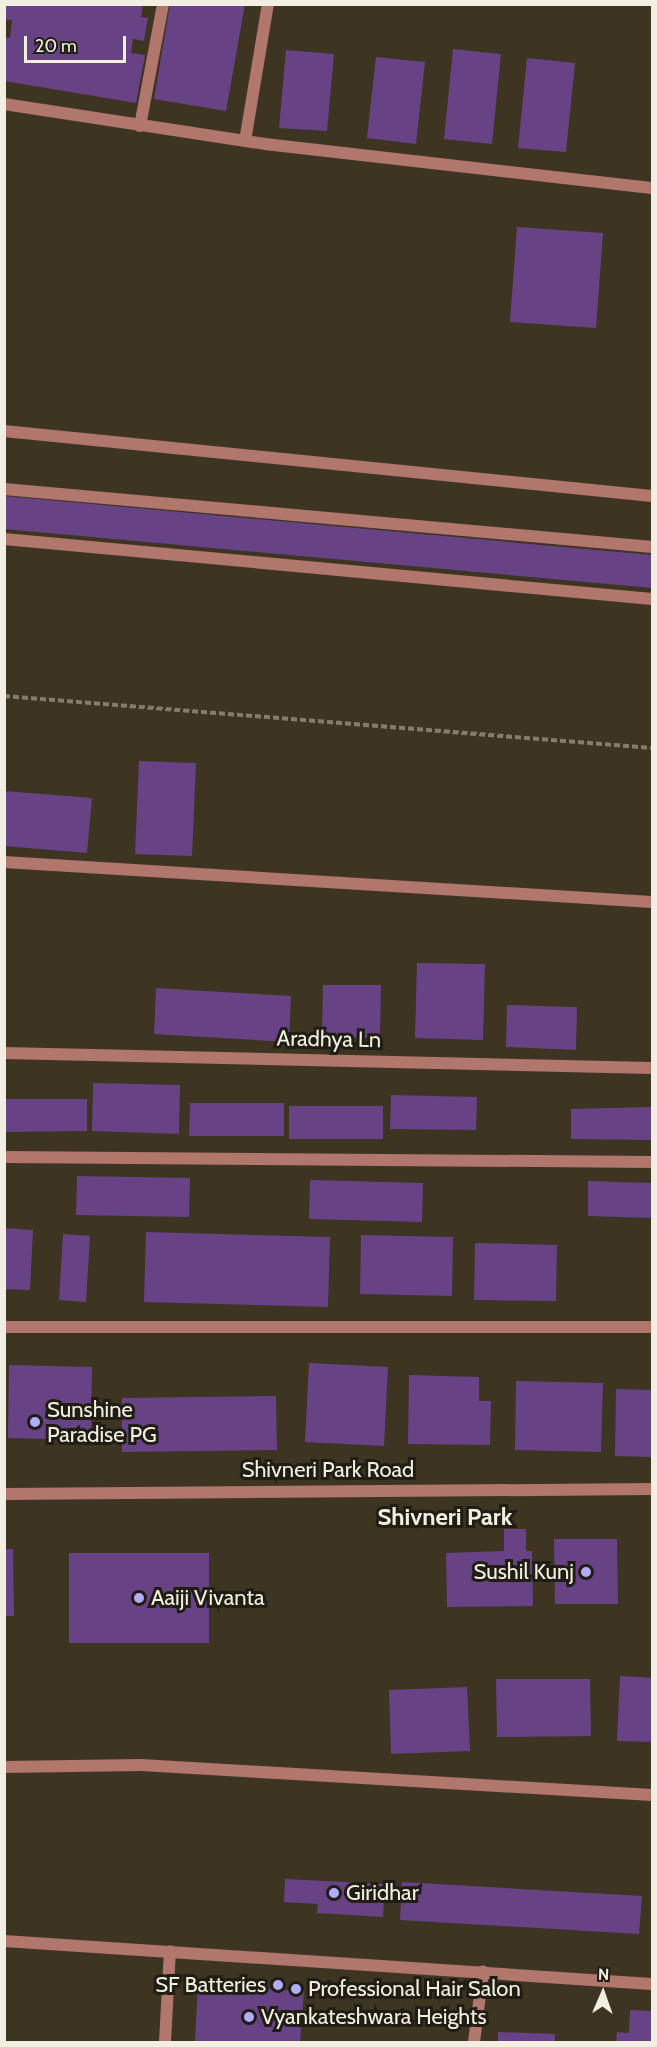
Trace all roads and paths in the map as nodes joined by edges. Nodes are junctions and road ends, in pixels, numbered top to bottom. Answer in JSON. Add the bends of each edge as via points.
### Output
{"nodes":[{"id":1,"x":163,"y":4,"type":"edge"},
{"id":2,"x":268,"y":4,"type":"edge"},
{"id":3,"x":4,"y":104,"type":"edge"},
{"id":4,"x":140,"y":126,"type":"junction"},
{"id":5,"x":245,"y":141,"type":"junction"},
{"id":6,"x":652,"y":188,"type":"edge"},
{"id":7,"x":4,"y":431,"type":"edge"},
{"id":8,"x":4,"y":489,"type":"edge"},
{"id":9,"x":652,"y":496,"type":"edge"},
{"id":10,"x":4,"y":539,"type":"edge"},
{"id":11,"x":652,"y":547,"type":"edge"},
{"id":12,"x":652,"y":599,"type":"edge"},
{"id":13,"x":4,"y":696,"type":"edge"},
{"id":14,"x":652,"y":748,"type":"edge"},
{"id":15,"x":4,"y":862,"type":"edge"},
{"id":16,"x":652,"y":902,"type":"edge"},
{"id":17,"x":4,"y":1053,"type":"edge"},
{"id":18,"x":652,"y":1068,"type":"edge"},
{"id":19,"x":4,"y":1157,"type":"edge"},
{"id":20,"x":652,"y":1162,"type":"edge"},
{"id":21,"x":4,"y":1327,"type":"edge"},
{"id":22,"x":652,"y":1327,"type":"edge"},
{"id":23,"x":652,"y":1489,"type":"edge"},
{"id":24,"x":4,"y":1494,"type":"edge"},
{"id":25,"x":4,"y":1767,"type":"edge"},
{"id":26,"x":652,"y":1795,"type":"edge"},
{"id":27,"x":4,"y":1941,"type":"edge"},
{"id":28,"x":170,"y":1951,"type":"junction"},
{"id":29,"x":483,"y":1972,"type":"junction"},
{"id":30,"x":652,"y":1984,"type":"edge"},
{"id":31,"x":165,"y":2043,"type":"edge"},
{"id":32,"x":474,"y":2043,"type":"edge"}],
"edges":[{"from":1,"to":4,"type":"street"},
{"from":2,"to":5,"type":"street"},
{"from":3,"to":4,"type":"street"},
{"from":4,"to":5,"type":"street"},
{"from":5,"to":6,"type":"street"},
{"from":7,"to":9,"type":"street"},
{"from":8,"to":11,"type":"street"},
{"from":10,"to":12,"type":"street"},
{"from":13,"to":14,"type":"path"},
{"from":15,"to":16,"type":"street"},
{"from":17,"to":18,"type":"street","name":"Aradhya Ln"},
{"from":19,"to":20,"type":"street"},
{"from":21,"to":22,"type":"street"},
{"from":23,"to":24,"type":"street","name":"Shivneri Park Road"},
{"from":25,"to":26,"type":"street","via":[[141,1765]]},
{"from":27,"to":28,"type":"street"},
{"from":28,"to":29,"type":"street"},
{"from":28,"to":31,"type":"street"},
{"from":29,"to":30,"type":"street"},
{"from":29,"to":32,"type":"street"}]}
